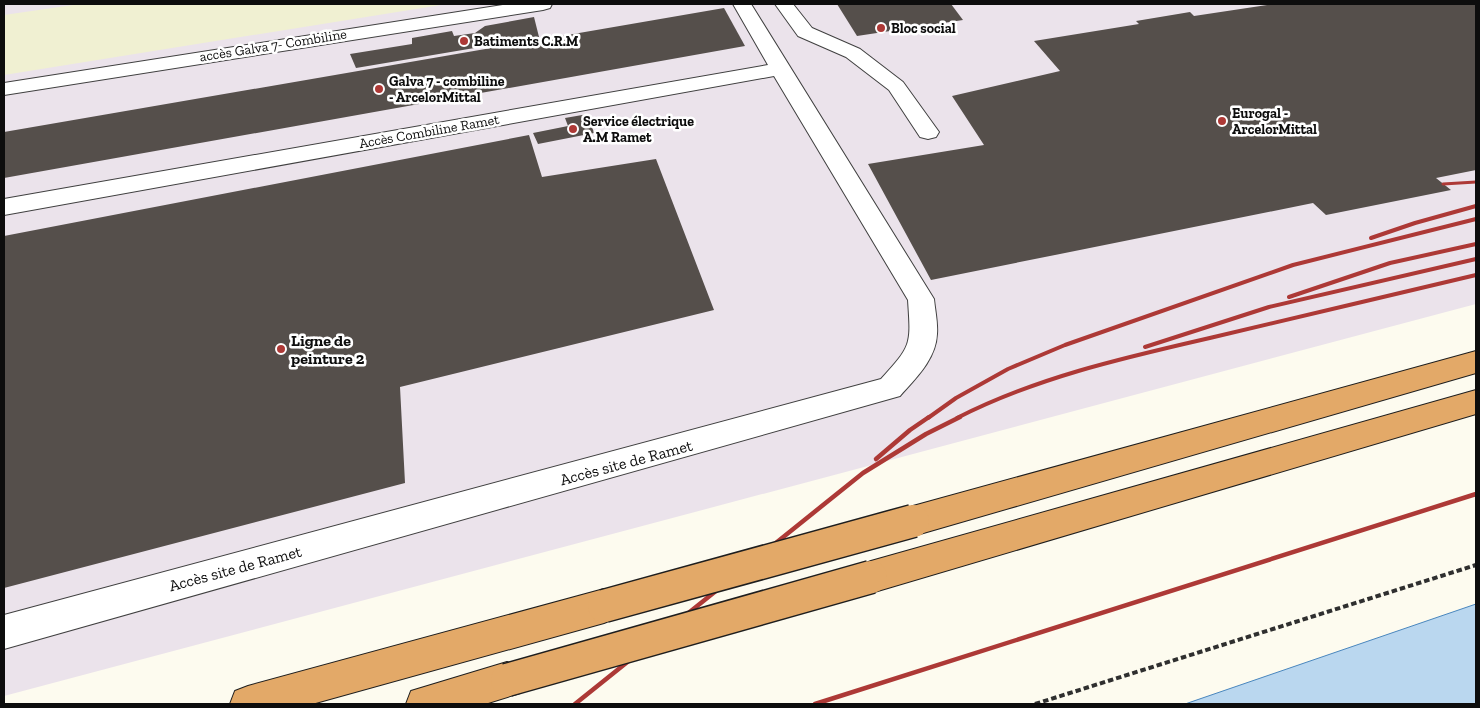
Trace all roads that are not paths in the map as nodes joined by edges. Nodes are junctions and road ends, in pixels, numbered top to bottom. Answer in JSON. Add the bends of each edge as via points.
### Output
{"nodes":[{"id":1,"x":543,"y":4,"type":"edge"},
{"id":2,"x":742,"y":4,"type":"edge"},
{"id":3,"x":784,"y":4,"type":"edge"},
{"id":4,"x":780,"y":69,"type":"junction"},
{"id":5,"x":4,"y":89,"type":"edge"},
{"id":6,"x":928,"y":132,"type":"dead end"},
{"id":7,"x":4,"y":207,"type":"edge"},
{"id":8,"x":1476,"y":362,"type":"edge"},
{"id":9,"x":1476,"y":402,"type":"edge"},
{"id":10,"x":4,"y":632,"type":"edge"},
{"id":11,"x":248,"y":704,"type":"edge"},
{"id":12,"x":424,"y":704,"type":"edge"}],
"edges":[{"from":1,"to":5,"type":"lane","name":"accès Galva 7- Combiline"},
{"from":2,"to":4,"type":"lane"},
{"from":3,"to":6,"type":"lane","via":[[805,32],[853,53],[896,86]]},
{"from":4,"to":7,"type":"lane","name":"Accès Combiline Ramet"},
{"from":4,"to":10,"type":"lane","name":"Accès site de Ramet","via":[[921,299],[924,335],[916,359],[890,388]]},
{"from":8,"to":11,"type":"highway","bridge":true},
{"from":9,"to":12,"type":"highway","bridge":true}]}
